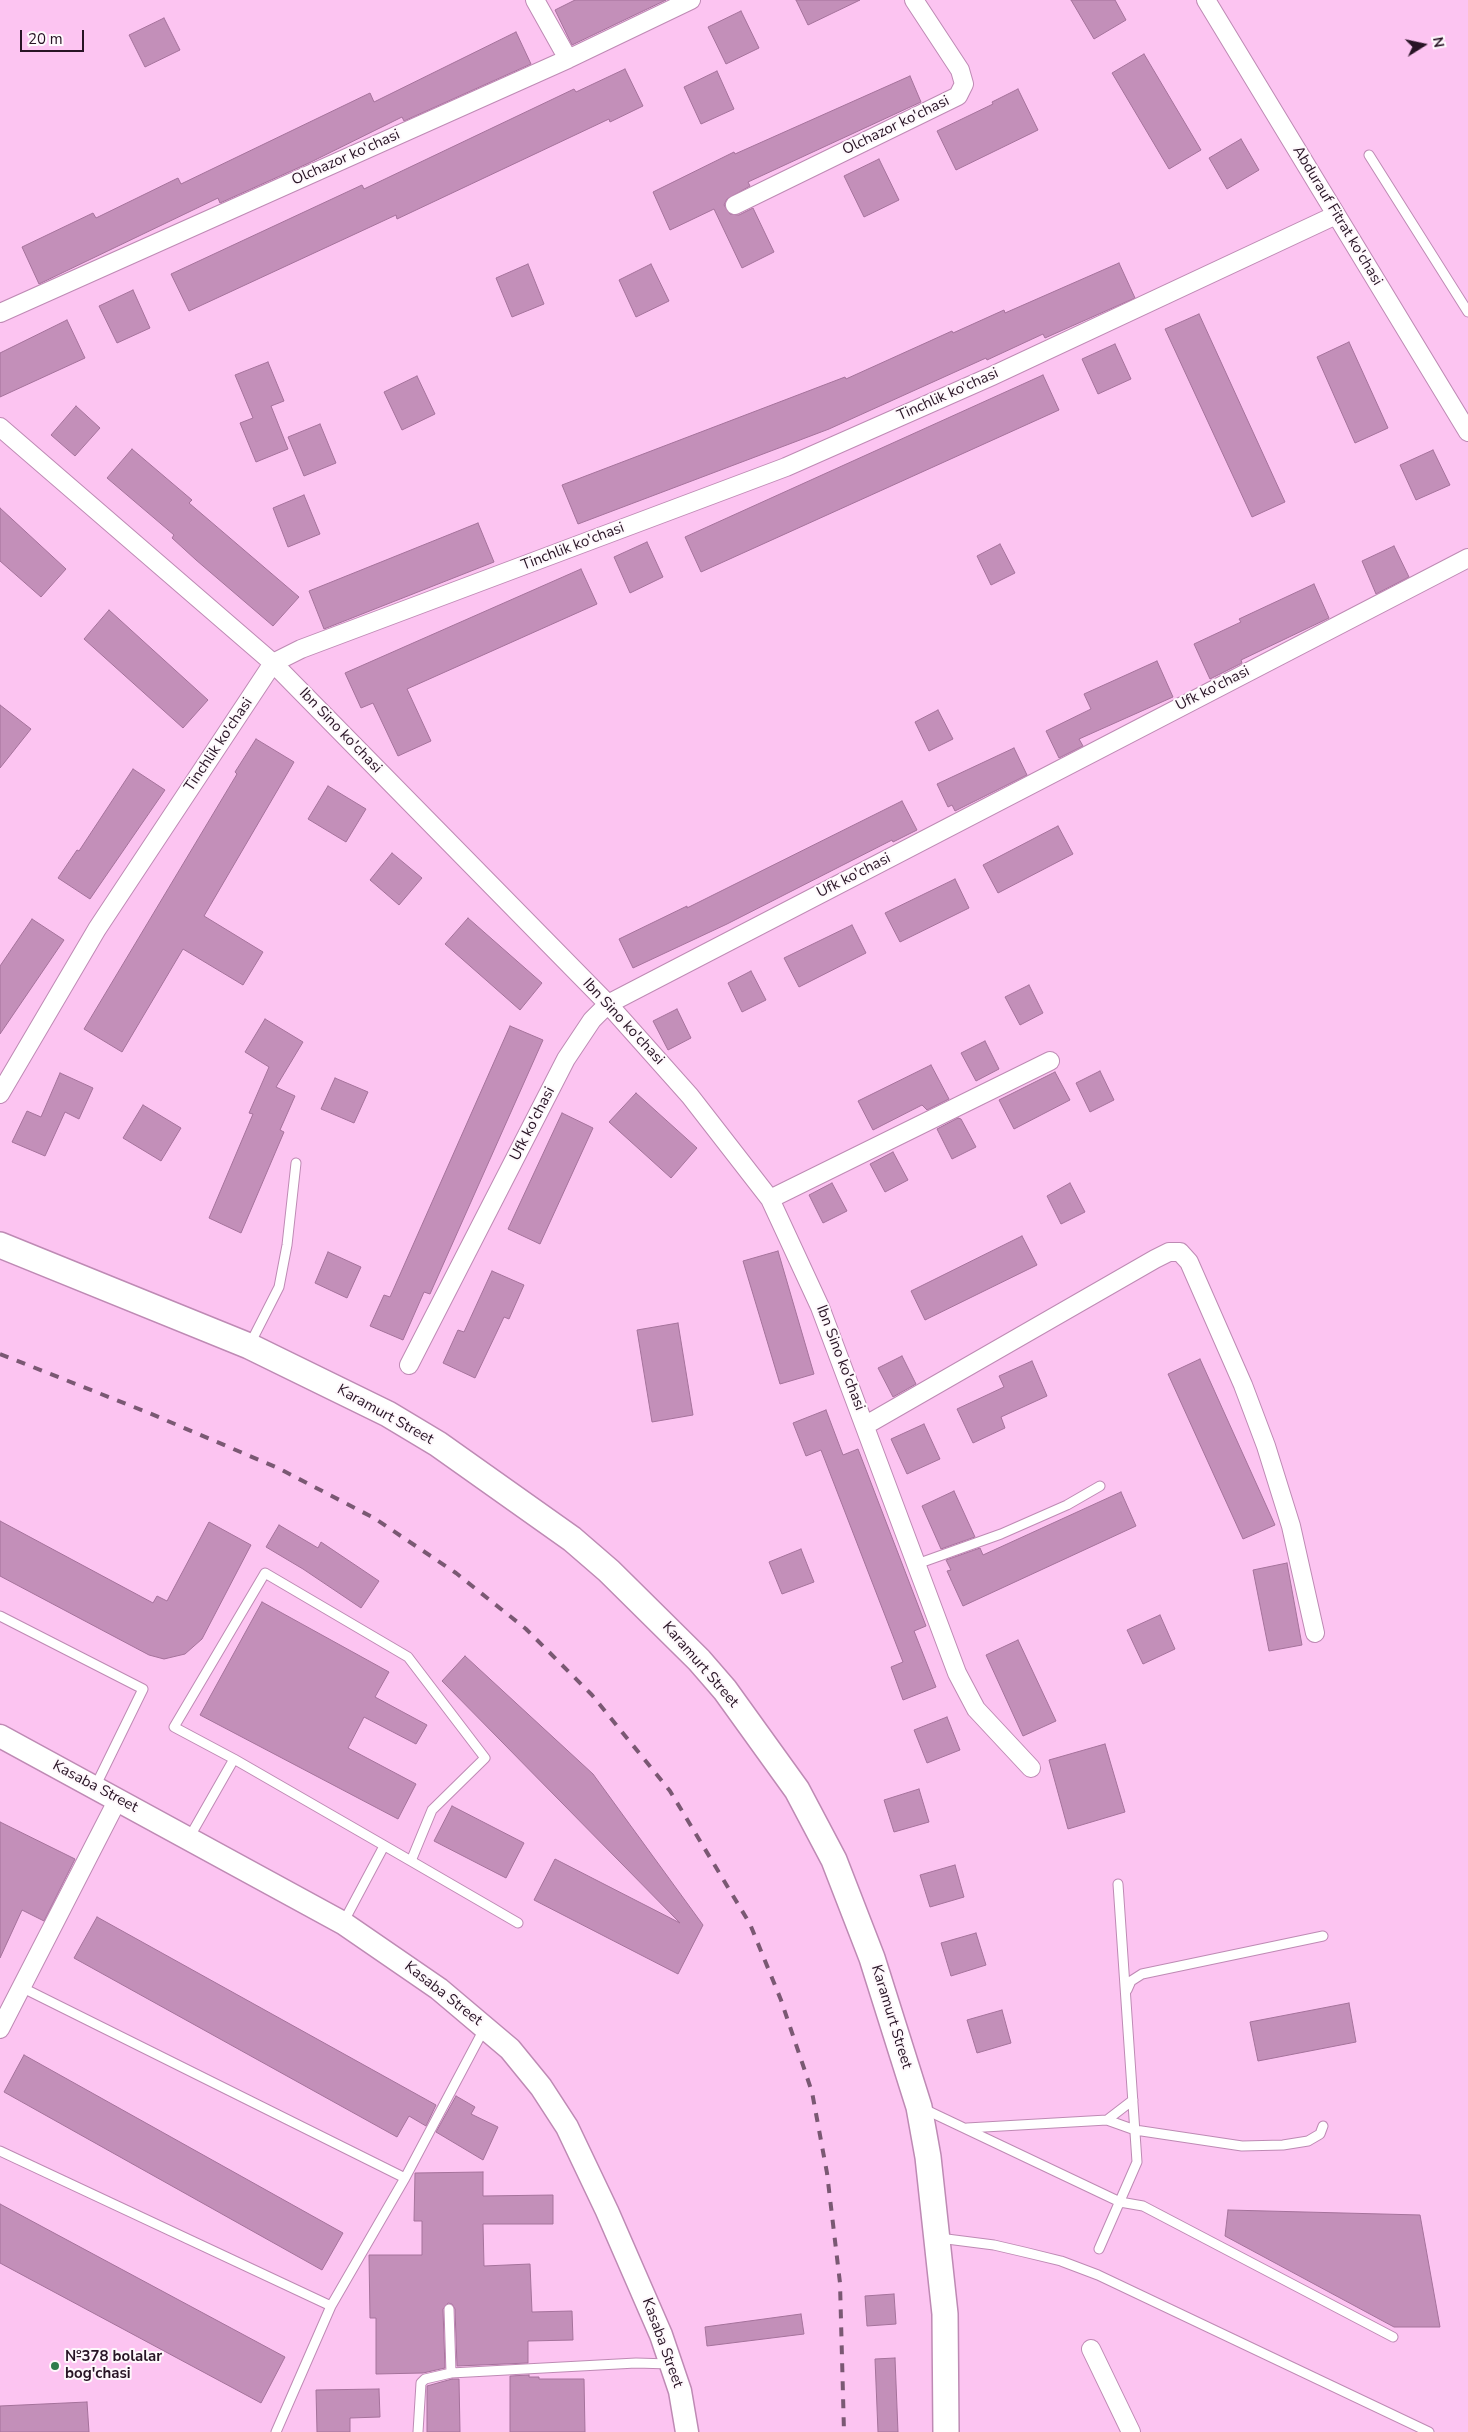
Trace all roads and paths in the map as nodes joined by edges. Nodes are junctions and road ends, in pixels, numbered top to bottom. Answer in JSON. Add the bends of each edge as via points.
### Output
{"nodes":[{"id":1,"x":536,"y":0,"type":"edge"},
{"id":2,"x":691,"y":0,"type":"edge"},
{"id":3,"x":914,"y":0,"type":"edge"},
{"id":4,"x":1206,"y":0,"type":"edge"},
{"id":5,"x":568,"y":59,"type":"junction"},
{"id":6,"x":1369,"y":155,"type":"dead end"},
{"id":7,"x":735,"y":205,"type":"dead end"},
{"id":8,"x":1336,"y":215,"type":"junction"},
{"id":9,"x":1468,"y":312,"type":"edge"},
{"id":10,"x":0,"y":313,"type":"edge"},
{"id":11,"x":0,"y":427,"type":"edge"},
{"id":12,"x":1468,"y":432,"type":"edge"},
{"id":13,"x":1468,"y":558,"type":"edge"},
{"id":14,"x":273,"y":663,"type":"junction"},
{"id":15,"x":608,"y":1004,"type":"junction"},
{"id":16,"x":1050,"y":1061,"type":"dead end"},
{"id":17,"x":0,"y":1094,"type":"edge"},
{"id":18,"x":296,"y":1163,"type":"dead end"},
{"id":19,"x":770,"y":1199,"type":"junction"},
{"id":20,"x":0,"y":1245,"type":"edge"},
{"id":21,"x":0,"y":1255,"type":"edge"},
{"id":22,"x":249,"y":1346,"type":"junction"},
{"id":23,"x":409,"y":1365,"type":"dead end"},
{"id":24,"x":866,"y":1425,"type":"junction"},
{"id":25,"x":1100,"y":1486,"type":"dead end"},
{"id":26,"x":917,"y":1564,"type":"junction"},
{"id":27,"x":0,"y":1616,"type":"edge"},
{"id":28,"x":1315,"y":1633,"type":"dead end"},
{"id":29,"x":0,"y":1736,"type":"edge"},
{"id":30,"x":234,"y":1760,"type":"junction"},
{"id":31,"x":1031,"y":1768,"type":"dead end"},
{"id":32,"x":95,"y":1787,"type":"junction"},
{"id":33,"x":118,"y":1799,"type":"junction"},
{"id":34,"x":189,"y":1838,"type":"junction"},
{"id":35,"x":384,"y":1846,"type":"junction"},
{"id":36,"x":411,"y":1861,"type":"junction"},
{"id":37,"x":1118,"y":1884,"type":"dead end"},
{"id":38,"x":343,"y":1923,"type":"junction"},
{"id":39,"x":518,"y":1923,"type":"dead end"},
{"id":40,"x":1322,"y":1936,"type":"dead end"},
{"id":41,"x":21,"y":1987,"type":"junction"},
{"id":42,"x":1126,"y":1992,"type":"junction"},
{"id":43,"x":485,"y":2026,"type":"junction"},
{"id":44,"x":0,"y":2029,"type":"edge"},
{"id":45,"x":1133,"y":2100,"type":"junction"},
{"id":46,"x":919,"y":2107,"type":"junction"},
{"id":47,"x":1107,"y":2120,"type":"junction"},
{"id":48,"x":1323,"y":2126,"type":"dead end"},
{"id":49,"x":964,"y":2128,"type":"junction"},
{"id":50,"x":1135,"y":2130,"type":"junction"},
{"id":51,"x":0,"y":2152,"type":"edge"},
{"id":52,"x":405,"y":2178,"type":"junction"},
{"id":53,"x":1120,"y":2202,"type":"junction"},
{"id":54,"x":938,"y":2238,"type":"junction"},
{"id":55,"x":1099,"y":2249,"type":"dead end"},
{"id":56,"x":331,"y":2306,"type":"junction"},
{"id":57,"x":450,"y":2309,"type":"dead end"},
{"id":58,"x":1392,"y":2337,"type":"dead end"},
{"id":59,"x":1091,"y":2349,"type":"dead end"},
{"id":60,"x":670,"y":2364,"type":"junction"},
{"id":61,"x":451,"y":2373,"type":"junction"},
{"id":62,"x":276,"y":2432,"type":"edge"},
{"id":63,"x":418,"y":2432,"type":"edge"},
{"id":64,"x":687,"y":2432,"type":"edge"},
{"id":65,"x":933,"y":2432,"type":"edge"},
{"id":66,"x":946,"y":2432,"type":"edge"},
{"id":67,"x":1130,"y":2432,"type":"edge"},
{"id":68,"x":1429,"y":2432,"type":"edge"}],
"edges":[{"from":1,"to":5,"type":"street"},
{"from":2,"to":5,"type":"street","name":"Olchazor ko'chasi"},
{"from":3,"to":7,"type":"street","name":"Olchazor ko'chasi","via":[[960,70],[964,84],[958,96]]},
{"from":4,"to":8,"type":"street","name":"Abdurauf Fitrat ko'chasi"},
{"from":5,"to":10,"type":"street","name":"Olchazor ko'chasi"},
{"from":6,"to":9,"type":"lane"},
{"from":8,"to":12,"type":"street","name":"Abdurauf Fitrat ko'chasi"},
{"from":8,"to":14,"type":"street","name":"Tinchlik ko'chasi","via":[[992,376],[786,467],[301,649]]},
{"from":11,"to":14,"type":"street","name":"Ibn Sino ko'chasi"},
{"from":13,"to":15,"type":"street","name":"Ufk ko'chasi"},
{"from":14,"to":15,"type":"street","name":"Ibn Sino ko'chasi"},
{"from":14,"to":17,"type":"street","name":"Tinchlik ko'chasi","via":[[97,929]]},
{"from":15,"to":19,"type":"street","name":"Ibn Sino ko'chasi","via":[[690,1096]]},
{"from":15,"to":23,"type":"street","name":"Ufk ko'chasi","via":[[592,1020],[566,1059]]},
{"from":16,"to":19,"type":"street"},
{"from":18,"to":22,"type":"lane","via":[[279,1287]]},
{"from":19,"to":24,"type":"street","name":"Ibn Sino ko'chasi","via":[[820,1306]]},
{"from":20,"to":22,"type":"main road","name":"Karamurt Street"},
{"from":21,"to":65,"type":"main road","name":"Karamurt Street","via":[[248,1357],[368,1416],[431,1452],[516,1511],[599,1576],[691,1664],[718,1697],[786,1793],[825,1864],[864,1964],[908,2107],[920,2184],[932,2316]]},
{"from":22,"to":46,"type":"main road","name":"Karamurt Street","via":[[388,1414],[486,1477],[572,1539],[610,1571],[699,1660],[740,1710],[797,1790],[834,1860],[872,1958]]},
{"from":24,"to":26,"type":"street","name":"Ibn Sino ko'chasi"},
{"from":24,"to":28,"type":"street","via":[[1155,1259],[1170,1252],[1180,1252],[1189,1262],[1266,1446],[1291,1526]]},
{"from":25,"to":26,"type":"lane","via":[[1067,1505],[1001,1534]]},
{"from":26,"to":31,"type":"street","name":"Ibn Sino ko'chasi","via":[[957,1673],[976,1709]]},
{"from":27,"to":32,"type":"lane","via":[[143,1688]]},
{"from":29,"to":32,"type":"street","name":"Kasaba Street"},
{"from":30,"to":34,"type":"lane"},
{"from":30,"to":35,"type":"lane"},
{"from":30,"to":36,"type":"lane","via":[[174,1727],[265,1573],[408,1657],[485,1758],[432,1810]]},
{"from":32,"to":33,"type":"street","name":"Kasaba Street"},
{"from":33,"to":34,"type":"street","name":"Kasaba Street"},
{"from":33,"to":41,"type":"street"},
{"from":34,"to":38,"type":"street","name":"Kasaba Street"},
{"from":35,"to":36,"type":"lane"},
{"from":35,"to":38,"type":"lane"},
{"from":36,"to":39,"type":"lane"},
{"from":37,"to":42,"type":"lane"},
{"from":38,"to":43,"type":"street","name":"Kasaba Street","via":[[439,1989]]},
{"from":40,"to":42,"type":"lane","via":[[1142,1974],[1131,1981]]},
{"from":41,"to":44,"type":"street"},
{"from":41,"to":52,"type":"lane"},
{"from":42,"to":45,"type":"lane"},
{"from":43,"to":52,"type":"lane"},
{"from":43,"to":60,"type":"street","name":"Kasaba Street","via":[[526,2067],[576,2143],[639,2280]]},
{"from":45,"to":47,"type":"lane"},
{"from":45,"to":50,"type":"lane"},
{"from":46,"to":49,"type":"lane"},
{"from":46,"to":54,"type":"main road","name":"Karamurt Street"},
{"from":47,"to":49,"type":"lane"},
{"from":47,"to":50,"type":"lane"},
{"from":48,"to":50,"type":"lane","via":[[1320,2134],[1308,2141],[1242,2146]]},
{"from":49,"to":53,"type":"lane"},
{"from":50,"to":53,"type":"lane","via":[[1137,2162]]},
{"from":51,"to":56,"type":"lane"},
{"from":52,"to":56,"type":"lane"},
{"from":53,"to":55,"type":"lane"},
{"from":53,"to":58,"type":"lane","via":[[1143,2206]]},
{"from":54,"to":66,"type":"main road","name":"Karamurt Street","via":[[945,2314]]},
{"from":54,"to":68,"type":"lane","via":[[1017,2250],[1098,2275]]},
{"from":56,"to":62,"type":"lane"},
{"from":57,"to":61,"type":"lane"},
{"from":59,"to":67,"type":"street"},
{"from":60,"to":61,"type":"lane"},
{"from":60,"to":64,"type":"street","name":"Kasaba Street","via":[[680,2391]]},
{"from":61,"to":63,"type":"lane","via":[[425,2379],[421,2383]]}]}
